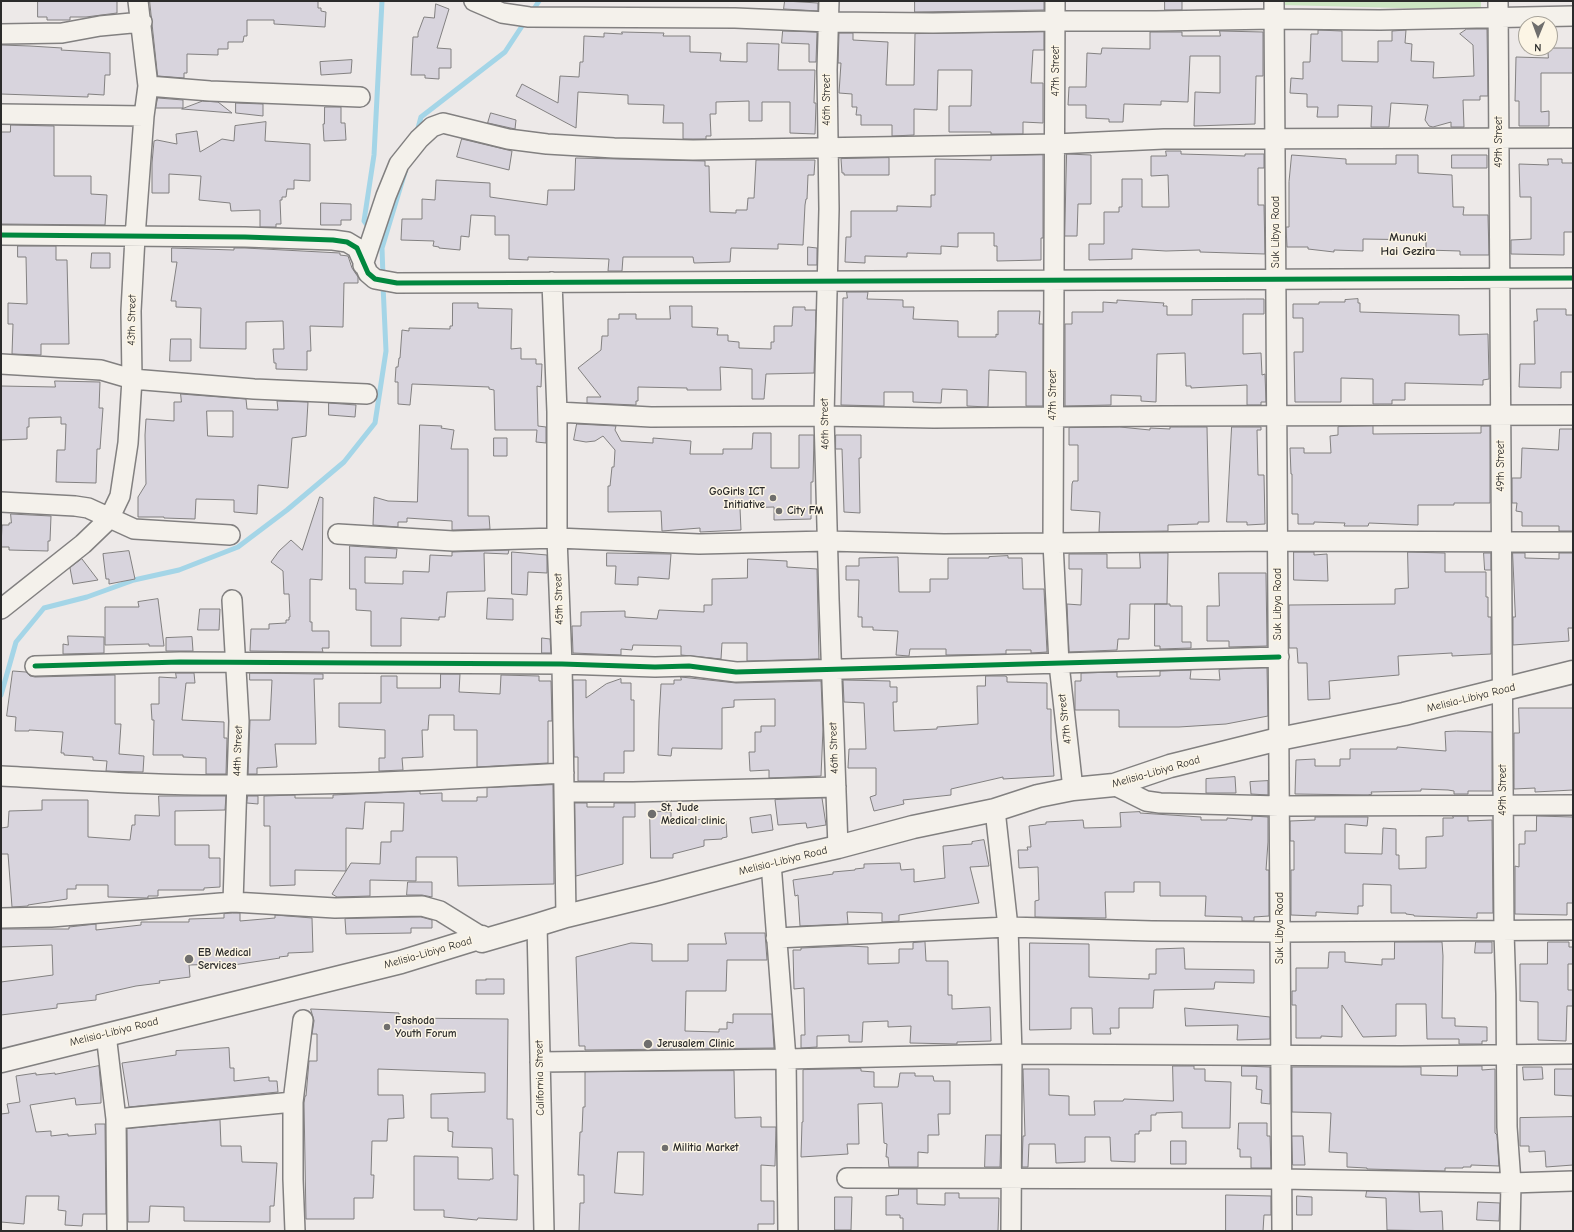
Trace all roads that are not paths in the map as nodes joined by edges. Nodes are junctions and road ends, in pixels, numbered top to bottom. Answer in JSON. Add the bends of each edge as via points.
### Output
{"nodes":[{"id":1,"x":138,"y":1,"type":"edge"},
{"id":2,"x":474,"y":1,"type":"edge"},
{"id":3,"x":829,"y":1,"type":"edge"},
{"id":4,"x":1056,"y":1,"type":"edge"},
{"id":5,"x":1498,"y":9,"type":"edge"},
{"id":6,"x":1274,"y":10,"type":"edge"},
{"id":7,"x":1573,"y":16,"type":"edge"},
{"id":8,"x":1056,"y":21,"type":"junction"},
{"id":9,"x":142,"y":22,"type":"junction"},
{"id":10,"x":829,"y":22,"type":"junction"},
{"id":11,"x":1,"y":34,"type":"edge"},
{"id":12,"x":148,"y":86,"type":"junction"},
{"id":13,"x":360,"y":96,"type":"dead end"},
{"id":14,"x":1,"y":114,"type":"edge"},
{"id":15,"x":144,"y":116,"type":"junction"},
{"id":16,"x":1500,"y":138,"type":"junction"},
{"id":17,"x":1573,"y":138,"type":"edge"},
{"id":18,"x":1275,"y":139,"type":"junction"},
{"id":19,"x":1055,"y":144,"type":"junction"},
{"id":20,"x":827,"y":149,"type":"junction"},
{"id":21,"x":1,"y":235,"type":"edge"},
{"id":22,"x":135,"y":237,"type":"junction"},
{"id":23,"x":369,"y":272,"type":"junction"},
{"id":24,"x":1500,"y":278,"type":"junction"},
{"id":25,"x":1573,"y":278,"type":"edge"},
{"id":26,"x":1276,"y":279,"type":"junction"},
{"id":27,"x":1055,"y":280,"type":"junction"},
{"id":28,"x":827,"y":281,"type":"junction"},
{"id":29,"x":552,"y":282,"type":"junction"},
{"id":30,"x":1,"y":364,"type":"edge"},
{"id":31,"x":132,"y":379,"type":"junction"},
{"id":32,"x":367,"y":394,"type":"dead end"},
{"id":33,"x":557,"y":412,"type":"junction"},
{"id":34,"x":1501,"y":415,"type":"junction"},
{"id":35,"x":1573,"y":415,"type":"edge"},
{"id":36,"x":824,"y":416,"type":"junction"},
{"id":37,"x":1277,"y":416,"type":"junction"},
{"id":38,"x":1053,"y":418,"type":"junction"},
{"id":39,"x":1,"y":502,"type":"edge"},
{"id":40,"x":109,"y":519,"type":"junction"},
{"id":41,"x":338,"y":534,"type":"dead end"},
{"id":42,"x":230,"y":535,"type":"dead end"},
{"id":43,"x":557,"y":538,"type":"junction"},
{"id":44,"x":828,"y":541,"type":"junction"},
{"id":45,"x":1278,"y":541,"type":"junction"},
{"id":46,"x":1502,"y":541,"type":"junction"},
{"id":47,"x":1573,"y":542,"type":"edge"},
{"id":48,"x":1053,"y":543,"type":"junction"},
{"id":49,"x":10,"y":594,"type":"edge"},
{"id":50,"x":232,"y":600,"type":"dead end"},
{"id":51,"x":1,"y":609,"type":"edge"},
{"id":52,"x":1279,"y":657,"type":"junction"},
{"id":53,"x":236,"y":663,"type":"junction"},
{"id":54,"x":562,"y":664,"type":"junction"},
{"id":55,"x":1059,"y":664,"type":"junction"},
{"id":56,"x":35,"y":666,"type":"dead end"},
{"id":57,"x":831,"y":668,"type":"junction"},
{"id":58,"x":1573,"y":672,"type":"edge"},
{"id":59,"x":1503,"y":690,"type":"junction"},
{"id":60,"x":1279,"y":739,"type":"junction"},
{"id":61,"x":1,"y":776,"type":"edge"},
{"id":62,"x":564,"y":783,"type":"junction"},
{"id":63,"x":236,"y":785,"type":"junction"},
{"id":64,"x":1114,"y":785,"type":"junction"},
{"id":65,"x":836,"y":787,"type":"junction"},
{"id":66,"x":1073,"y":789,"type":"junction"},
{"id":67,"x":1503,"y":805,"type":"junction"},
{"id":68,"x":1573,"y":805,"type":"edge"},
{"id":69,"x":1279,"y":806,"type":"junction"},
{"id":70,"x":995,"y":810,"type":"junction"},
{"id":71,"x":838,"y":847,"type":"junction"},
{"id":72,"x":771,"y":863,"type":"junction"},
{"id":73,"x":233,"y":902,"type":"junction"},
{"id":74,"x":566,"y":916,"type":"junction"},
{"id":75,"x":1,"y":918,"type":"edge"},
{"id":76,"x":537,"y":926,"type":"junction"},
{"id":77,"x":1008,"y":927,"type":"junction"},
{"id":78,"x":1573,"y":930,"type":"edge"},
{"id":79,"x":1280,"y":932,"type":"junction"},
{"id":80,"x":1504,"y":932,"type":"junction"},
{"id":81,"x":482,"y":937,"type":"junction"},
{"id":82,"x":776,"y":938,"type":"junction"},
{"id":83,"x":303,"y":1020,"type":"dead end"},
{"id":84,"x":106,"y":1034,"type":"junction"},
{"id":85,"x":1012,"y":1054,"type":"junction"},
{"id":86,"x":1573,"y":1054,"type":"edge"},
{"id":87,"x":1281,"y":1055,"type":"junction"},
{"id":88,"x":1506,"y":1056,"type":"junction"},
{"id":89,"x":786,"y":1059,"type":"junction"},
{"id":90,"x":1,"y":1061,"type":"edge"},
{"id":91,"x":540,"y":1062,"type":"junction"},
{"id":92,"x":293,"y":1102,"type":"junction"},
{"id":93,"x":116,"y":1119,"type":"junction"},
{"id":94,"x":847,"y":1178,"type":"dead end"},
{"id":95,"x":1011,"y":1178,"type":"junction"},
{"id":96,"x":1281,"y":1179,"type":"junction"},
{"id":97,"x":1573,"y":1181,"type":"edge"},
{"id":98,"x":1511,"y":1182,"type":"junction"},
{"id":99,"x":117,"y":1231,"type":"edge"},
{"id":100,"x":295,"y":1231,"type":"edge"},
{"id":101,"x":544,"y":1231,"type":"edge"},
{"id":102,"x":788,"y":1231,"type":"edge"},
{"id":103,"x":1011,"y":1231,"type":"edge"},
{"id":104,"x":1282,"y":1231,"type":"edge"},
{"id":105,"x":1510,"y":1231,"type":"edge"}],
"edges":[{"from":1,"to":9,"type":"street","name":"43th Street"},
{"from":2,"to":10,"type":"street","via":[[502,13],[528,17],[735,18]]},
{"from":3,"to":10,"type":"street","name":"46th Street"},
{"from":4,"to":8,"type":"street","name":"47th Street"},
{"from":5,"to":6,"type":"street","via":[[1380,20]]},
{"from":5,"to":7,"type":"street"},
{"from":5,"to":16,"type":"street","name":"49th Street"},
{"from":6,"to":8,"type":"street","via":[[1156,22]]},
{"from":6,"to":18,"type":"street","name":"Suk Libya Road"},
{"from":8,"to":10,"type":"street"},
{"from":8,"to":19,"type":"street","name":"47th Street"},
{"from":9,"to":11,"type":"street","via":[[62,33]]},
{"from":9,"to":12,"type":"street","name":"43th Street"},
{"from":10,"to":20,"type":"street","name":"46th Street"},
{"from":12,"to":13,"type":"street","via":[[210,91]]},
{"from":12,"to":15,"type":"street","name":"43th Street"},
{"from":14,"to":15,"type":"street"},
{"from":15,"to":22,"type":"street","name":"43th Street"},
{"from":16,"to":17,"type":"street"},
{"from":16,"to":18,"type":"street"},
{"from":16,"to":24,"type":"street","name":"49th Street"},
{"from":18,"to":19,"type":"street","via":[[1164,139]]},
{"from":18,"to":26,"type":"street","name":"Suk Libya Road"},
{"from":19,"to":20,"type":"street"},
{"from":19,"to":27,"type":"street","name":"47th Street"},
{"from":20,"to":23,"type":"street","via":[[693,150],[547,144],[508,139],[443,123],[432,127],[419,139],[399,164],[386,196]]},
{"from":20,"to":28,"type":"street","name":"46th Street"},
{"from":21,"to":22,"type":"street"},
{"from":22,"to":23,"type":"street","via":[[347,242],[357,248]]},
{"from":22,"to":31,"type":"street","name":"43th Street","via":[[131,311]]},
{"from":23,"to":29,"type":"street","via":[[397,283]]},
{"from":24,"to":25,"type":"street"},
{"from":24,"to":26,"type":"street"},
{"from":24,"to":34,"type":"street","name":"49th Street"},
{"from":26,"to":27,"type":"street"},
{"from":26,"to":37,"type":"street","name":"Suk Libya Road"},
{"from":27,"to":28,"type":"street"},
{"from":27,"to":38,"type":"street","name":"47th Street"},
{"from":28,"to":29,"type":"street"},
{"from":28,"to":36,"type":"street","name":"46th Street"},
{"from":29,"to":33,"type":"street","name":"45th Street"},
{"from":30,"to":31,"type":"street","via":[[101,370]]},
{"from":31,"to":32,"type":"street","via":[[254,389]]},
{"from":31,"to":40,"type":"street","name":"43th Street","via":[[128,443],[120,496]]},
{"from":33,"to":36,"type":"street","via":[[651,416]]},
{"from":33,"to":43,"type":"street","name":"45th Street"},
{"from":34,"to":35,"type":"street"},
{"from":34,"to":37,"type":"street"},
{"from":34,"to":46,"type":"street","name":"49th Street"},
{"from":36,"to":38,"type":"street"},
{"from":36,"to":44,"type":"street","name":"46th Street"},
{"from":37,"to":38,"type":"street"},
{"from":37,"to":45,"type":"street","name":"Suk Libya Road"},
{"from":38,"to":48,"type":"street","name":"47th Street"},
{"from":39,"to":40,"type":"street","via":[[88,508]]},
{"from":40,"to":42,"type":"street","via":[[134,529]]},
{"from":40,"to":49,"type":"street","name":"43th Street","via":[[83,544]]},
{"from":41,"to":43,"type":"street","via":[[453,540]]},
{"from":43,"to":44,"type":"street","via":[[698,544]]},
{"from":43,"to":54,"type":"street","name":"45th Street"},
{"from":44,"to":48,"type":"street"},
{"from":44,"to":57,"type":"street","name":"46th Street"},
{"from":45,"to":46,"type":"street"},
{"from":45,"to":48,"type":"street"},
{"from":45,"to":52,"type":"street","name":"Suk Libya Road"},
{"from":46,"to":47,"type":"street"},
{"from":46,"to":59,"type":"street","name":"49th Street"},
{"from":48,"to":55,"type":"street","name":"47th Street"},
{"from":49,"to":51,"type":"street","name":"43th Street"},
{"from":50,"to":53,"type":"street","name":"44th Street"},
{"from":52,"to":55,"type":"street"},
{"from":52,"to":60,"type":"street","name":"Suk Libya Road"},
{"from":53,"to":54,"type":"street"},
{"from":53,"to":56,"type":"street"},
{"from":53,"to":63,"type":"street","name":"44th Street","via":[[239,721]]},
{"from":54,"to":57,"type":"street","via":[[689,666],[736,672]]},
{"from":54,"to":62,"type":"street","name":"45th Street"},
{"from":55,"to":57,"type":"street"},
{"from":55,"to":66,"type":"street","name":"47th Street"},
{"from":57,"to":65,"type":"street","name":"46th Street"},
{"from":58,"to":59,"type":"main road","name":"Melisia-Libiya Road"},
{"from":59,"to":60,"type":"main road","name":"Melisia-Libiya Road","via":[[1404,714]]},
{"from":59,"to":67,"type":"street","name":"49th Street"},
{"from":60,"to":64,"type":"main road","name":"Melisia-Libiya Road","via":[[1170,766]]},
{"from":60,"to":69,"type":"street","name":"Suk Libya Road"},
{"from":61,"to":63,"type":"street","via":[[127,783]]},
{"from":62,"to":63,"type":"street","via":[[397,781]]},
{"from":62,"to":65,"type":"street","via":[[633,792]]},
{"from":62,"to":74,"type":"street","name":"45th Street"},
{"from":63,"to":73,"type":"street","name":"44th Street"},
{"from":64,"to":66,"type":"main road","name":"Melisia-Libiya Road"},
{"from":64,"to":69,"type":"street","via":[[1146,801],[1160,803]]},
{"from":65,"to":71,"type":"street","name":"46th Street"},
{"from":66,"to":70,"type":"main road","name":"Melisia-Libiya Road","via":[[1038,796]]},
{"from":67,"to":68,"type":"street"},
{"from":67,"to":69,"type":"street"},
{"from":67,"to":80,"type":"street","name":"49th Street"},
{"from":69,"to":79,"type":"street","name":"Suk Libya Road"},
{"from":70,"to":71,"type":"main road","name":"Melisia-Libiya Road","via":[[913,827]]},
{"from":70,"to":77,"type":"street"},
{"from":71,"to":72,"type":"main road","name":"Melisia-Libiya Road"},
{"from":72,"to":74,"type":"main road","name":"Melisia-Libiya Road"},
{"from":72,"to":82,"type":"street"},
{"from":73,"to":75,"type":"street","via":[[51,917]]},
{"from":73,"to":81,"type":"street","via":[[335,908],[422,906],[440,911]]},
{"from":74,"to":76,"type":"main road","name":"Melisia-Libiya Road"},
{"from":76,"to":81,"type":"main road","name":"Melisia-Libiya Road","via":[[482,941]]},
{"from":76,"to":91,"type":"street","name":"California Street"},
{"from":77,"to":79,"type":"street"},
{"from":77,"to":82,"type":"street"},
{"from":77,"to":85,"type":"street"},
{"from":78,"to":80,"type":"street"},
{"from":79,"to":80,"type":"street"},
{"from":79,"to":87,"type":"street","name":"Suk Libya Road"},
{"from":80,"to":88,"type":"street","name":"49th Street"},
{"from":81,"to":84,"type":"main road","name":"Melisia-Libiya Road","via":[[401,962]]},
{"from":82,"to":89,"type":"street"},
{"from":83,"to":92,"type":"street"},
{"from":84,"to":90,"type":"main road","name":"Melisia-Libiya Road"},
{"from":84,"to":93,"type":"street"},
{"from":85,"to":87,"type":"street"},
{"from":85,"to":89,"type":"street"},
{"from":85,"to":95,"type":"street"},
{"from":86,"to":88,"type":"street"},
{"from":87,"to":88,"type":"street"},
{"from":87,"to":96,"type":"street","name":"Suk Libya Road"},
{"from":88,"to":98,"type":"street","name":"49th Street"},
{"from":89,"to":91,"type":"street"},
{"from":89,"to":102,"type":"street"},
{"from":91,"to":101,"type":"street","name":"California Street"},
{"from":92,"to":93,"type":"street"},
{"from":92,"to":100,"type":"street"},
{"from":93,"to":99,"type":"street"},
{"from":94,"to":95,"type":"street"},
{"from":95,"to":96,"type":"street"},
{"from":95,"to":103,"type":"street"},
{"from":96,"to":98,"type":"street"},
{"from":96,"to":104,"type":"street","name":"Suk Libya Road"},
{"from":97,"to":98,"type":"street"},
{"from":98,"to":105,"type":"street","name":"49th Street"}]}
